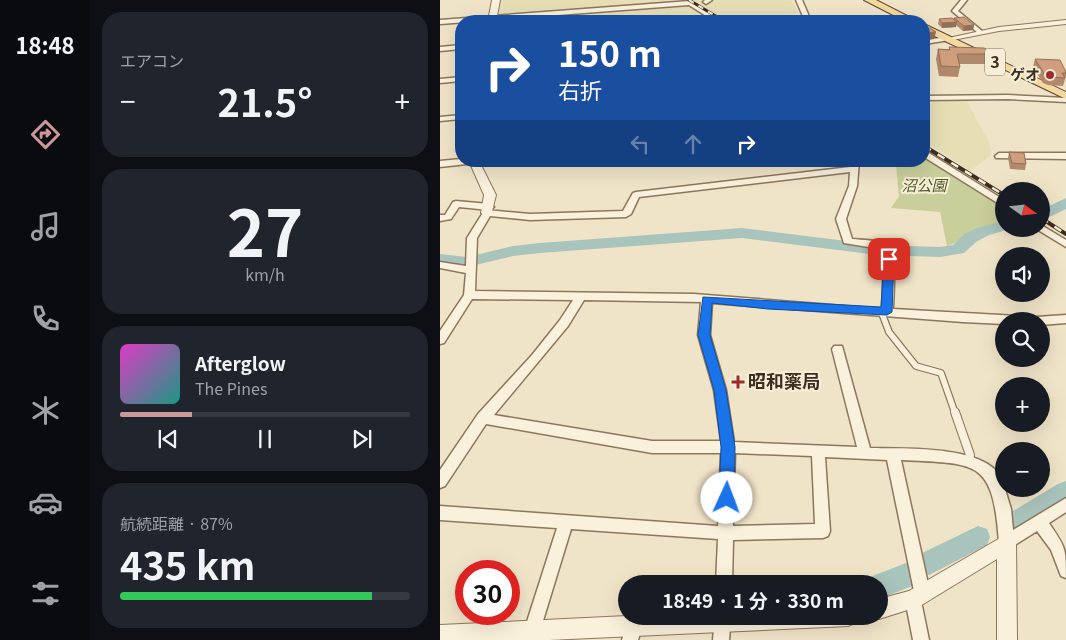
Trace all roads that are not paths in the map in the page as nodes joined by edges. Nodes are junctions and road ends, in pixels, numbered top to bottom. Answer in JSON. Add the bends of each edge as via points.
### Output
{"nodes":[{"id":1,"x":496,"y":0,"type":"edge"},
{"id":2,"x":799,"y":0,"type":"edge"},
{"id":3,"x":869,"y":0,"type":"edge"},
{"id":4,"x":964,"y":0,"type":"edge"},
{"id":5,"x":687,"y":1,"type":"edge"},
{"id":6,"x":494,"y":15,"type":"edge"},
{"id":7,"x":544,"y":15,"type":"edge"},
{"id":8,"x":709,"y":15,"type":"edge"},
{"id":9,"x":805,"y":15,"type":"edge"},
{"id":10,"x":900,"y":15,"type":"edge"},
{"id":11,"x":455,"y":21,"type":"edge"},
{"id":12,"x":440,"y":22,"type":"edge"},
{"id":13,"x":1066,"y":22,"type":"edge"},
{"id":14,"x":930,"y":30,"type":"edge"},
{"id":15,"x":980,"y":32,"type":"junction"},
{"id":16,"x":948,"y":39,"type":"junction"},
{"id":17,"x":930,"y":41,"type":"edge"},
{"id":18,"x":455,"y":48,"type":"edge"},
{"id":19,"x":440,"y":49,"type":"edge"},
{"id":20,"x":455,"y":80,"type":"edge"},
{"id":21,"x":440,"y":81,"type":"edge"},
{"id":22,"x":930,"y":98,"type":"edge"},
{"id":23,"x":1066,"y":98,"type":"edge"},
{"id":24,"x":455,"y":118,"type":"edge"},
{"id":25,"x":440,"y":119,"type":"edge"},
{"id":26,"x":999,"y":156,"type":"dead end"},
{"id":27,"x":1066,"y":156,"type":"edge"},
{"id":28,"x":930,"y":157,"type":"edge"},
{"id":29,"x":455,"y":162,"type":"edge"},
{"id":30,"x":440,"y":164,"type":"edge"},
{"id":31,"x":477,"y":167,"type":"edge"},
{"id":32,"x":827,"y":167,"type":"edge"},
{"id":33,"x":848,"y":167,"type":"edge"},
{"id":34,"x":855,"y":167,"type":"edge"},
{"id":35,"x":830,"y":172,"type":"junction"},
{"id":36,"x":995,"y":198,"type":"edge"},
{"id":37,"x":488,"y":210,"type":"junction"},
{"id":38,"x":440,"y":218,"type":"edge"},
{"id":39,"x":1050,"y":234,"type":"edge"},
{"id":40,"x":1066,"y":244,"type":"edge"},
{"id":41,"x":440,"y":265,"type":"edge"},
{"id":42,"x":471,"y":266,"type":"junction"},
{"id":43,"x":469,"y":295,"type":"junction"},
{"id":44,"x":580,"y":297,"type":"junction"},
{"id":45,"x":707,"y":299,"type":"junction"},
{"id":46,"x":884,"y":312,"type":"junction"},
{"id":47,"x":1066,"y":319,"type":"edge"},
{"id":48,"x":440,"y":340,"type":"edge"},
{"id":49,"x":838,"y":349,"type":"dead end"},
{"id":50,"x":483,"y":418,"type":"junction"},
{"id":51,"x":728,"y":447,"type":"junction"},
{"id":52,"x":818,"y":451,"type":"junction"},
{"id":53,"x":865,"y":453,"type":"junction"},
{"id":54,"x":893,"y":454,"type":"junction"},
{"id":55,"x":969,"y":461,"type":"junction"},
{"id":56,"x":440,"y":482,"type":"edge"},
{"id":57,"x":1066,"y":504,"type":"edge"},
{"id":58,"x":440,"y":513,"type":"edge"},
{"id":59,"x":566,"y":522,"type":"junction"},
{"id":60,"x":1040,"y":522,"type":"junction"},
{"id":61,"x":726,"y":533,"type":"junction"},
{"id":62,"x":1007,"y":543,"type":"junction"},
{"id":63,"x":1066,"y":571,"type":"edge"},
{"id":64,"x":724,"y":575,"type":"edge"},
{"id":65,"x":918,"y":596,"type":"junction"},
{"id":66,"x":888,"y":606,"type":"edge"},
{"id":67,"x":745,"y":625,"type":"edge"},
{"id":68,"x":722,"y":627,"type":"edge"},
{"id":69,"x":532,"y":631,"type":"junction"},
{"id":70,"x":632,"y":634,"type":"edge"},
{"id":71,"x":440,"y":635,"type":"edge"},
{"id":72,"x":921,"y":640,"type":"edge"},
{"id":73,"x":1008,"y":640,"type":"edge"}],
"edges":[{"from":1,"to":6,"type":"street"},
{"from":2,"to":9,"type":"street"},
{"from":3,"to":10,"type":"main road"},
{"from":4,"to":15,"type":"street","via":[[955,11]]},
{"from":5,"to":7,"type":"street"},
{"from":5,"to":8,"type":"street"},
{"from":11,"to":12,"type":"street"},
{"from":13,"to":15,"type":"street"},
{"from":14,"to":16,"type":"main road","number":"3"},
{"from":15,"to":16,"type":"street"},
{"from":16,"to":17,"type":"street"},
{"from":16,"to":23,"type":"main road","number":"3"},
{"from":18,"to":19,"type":"street"},
{"from":20,"to":21,"type":"street"},
{"from":22,"to":23,"type":"street"},
{"from":24,"to":25,"type":"street"},
{"from":26,"to":27,"type":"street"},
{"from":28,"to":36,"type":"street"},
{"from":29,"to":30,"type":"street"},
{"from":31,"to":37,"type":"street","via":[[490,195]]},
{"from":32,"to":35,"type":"street"},
{"from":33,"to":35,"type":"street"},
{"from":34,"to":46,"type":"street","via":[[853,186],[841,219],[848,241],[885,247],[889,259]]},
{"from":35,"to":37,"type":"street","via":[[636,195],[626,214],[530,217]]},
{"from":37,"to":38,"type":"street","via":[[456,204],[448,217]]},
{"from":37,"to":42,"type":"street","via":[[472,238]]},
{"from":39,"to":40,"type":"street"},
{"from":41,"to":42,"type":"street"},
{"from":42,"to":43,"type":"street"},
{"from":43,"to":44,"type":"street"},
{"from":43,"to":48,"type":"street"},
{"from":44,"to":45,"type":"street"},
{"from":44,"to":50,"type":"street","via":[[542,351]]},
{"from":45,"to":46,"type":"street"},
{"from":45,"to":51,"type":"street","via":[[704,335],[720,390]]},
{"from":46,"to":47,"type":"street","via":[[1036,321]]},
{"from":46,"to":55,"type":"lane","via":[[889,332],[916,366],[941,372],[970,455]]},
{"from":49,"to":53,"type":"street"},
{"from":50,"to":51,"type":"street","via":[[652,447]]},
{"from":50,"to":56,"type":"street"},
{"from":51,"to":52,"type":"street"},
{"from":51,"to":61,"type":"street"},
{"from":52,"to":53,"type":"street"},
{"from":52,"to":61,"type":"street","via":[[823,531]]},
{"from":53,"to":54,"type":"street"},
{"from":54,"to":55,"type":"street"},
{"from":54,"to":65,"type":"street"},
{"from":55,"to":62,"type":"street","via":[[976,463],[997,482],[1002,496]]},
{"from":57,"to":60,"type":"street"},
{"from":58,"to":59,"type":"street"},
{"from":59,"to":61,"type":"street"},
{"from":59,"to":69,"type":"street"},
{"from":60,"to":62,"type":"street"},
{"from":60,"to":63,"type":"street","via":[[1057,546]]},
{"from":61,"to":64,"type":"street"},
{"from":62,"to":65,"type":"street"},
{"from":62,"to":73,"type":"street"},
{"from":65,"to":66,"type":"street"},
{"from":65,"to":72,"type":"street"},
{"from":67,"to":68,"type":"street"},
{"from":68,"to":70,"type":"street"},
{"from":69,"to":70,"type":"street"},
{"from":69,"to":71,"type":"street"}]}
